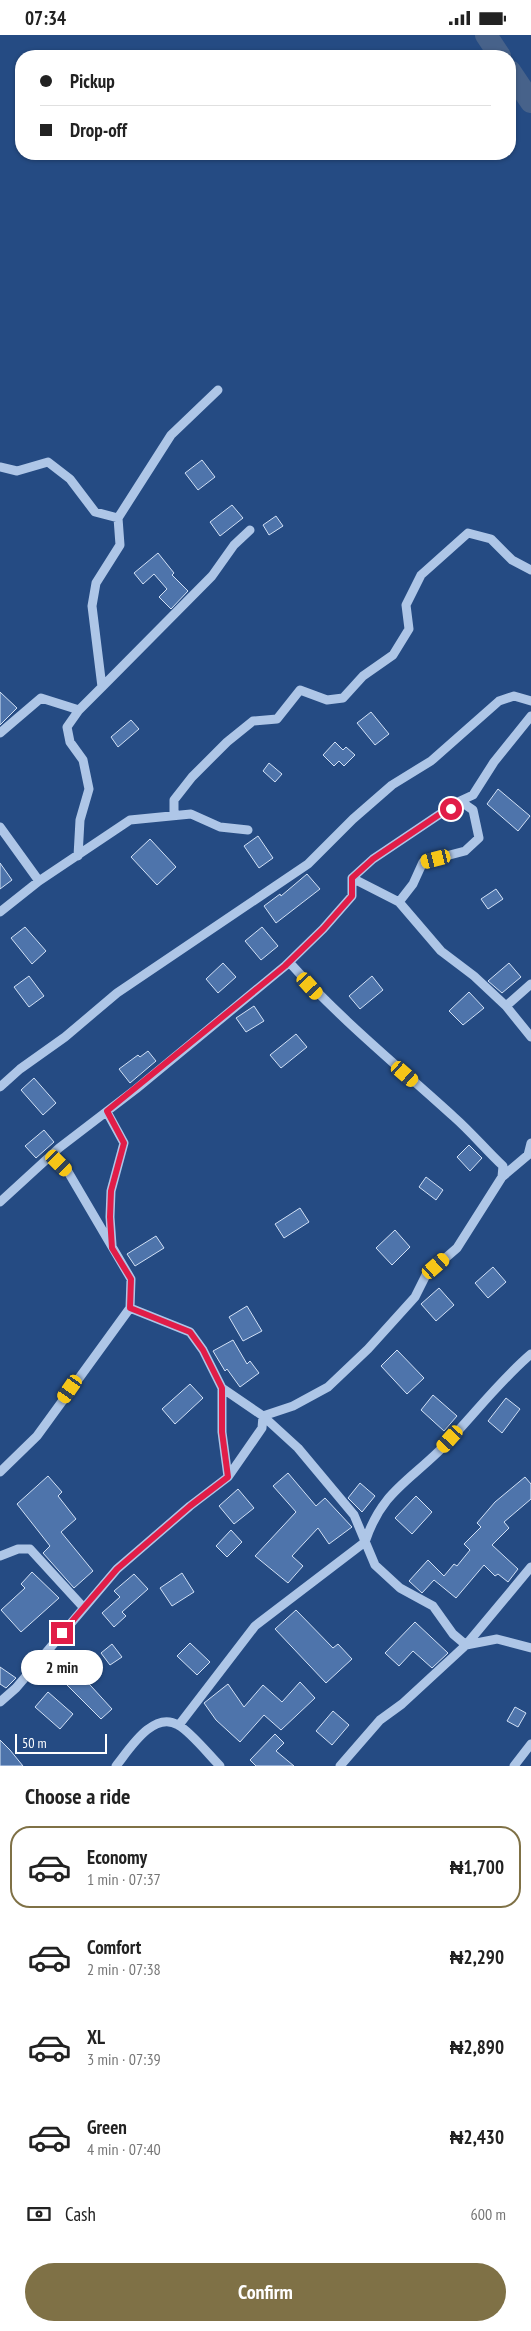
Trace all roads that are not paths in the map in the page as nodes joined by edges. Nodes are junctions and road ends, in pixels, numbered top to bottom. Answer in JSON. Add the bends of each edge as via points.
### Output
{"nodes":[{"id":1,"x":218,"y":390,"type":"dead end"},
{"id":2,"x":0,"y":467,"type":"edge"},
{"id":3,"x":118,"y":518,"type":"junction"},
{"id":4,"x":250,"y":530,"type":"dead end"},
{"id":5,"x":531,"y":570,"type":"edge"},
{"id":6,"x":102,"y":687,"type":"junction"},
{"id":7,"x":531,"y":701,"type":"edge"},
{"id":8,"x":79,"y":710,"type":"junction"},
{"id":9,"x":531,"y":716,"type":"edge"},
{"id":10,"x":0,"y":733,"type":"edge"},
{"id":11,"x":460,"y":801,"type":"junction"},
{"id":12,"x":174,"y":814,"type":"junction"},
{"id":13,"x":0,"y":827,"type":"edge"},
{"id":14,"x":248,"y":830,"type":"dead end"},
{"id":15,"x":78,"y":856,"type":"junction"},
{"id":16,"x":352,"y":878,"type":"junction"},
{"id":17,"x":39,"y":881,"type":"junction"},
{"id":18,"x":399,"y":902,"type":"junction"},
{"id":19,"x":0,"y":912,"type":"edge"},
{"id":20,"x":289,"y":962,"type":"junction"},
{"id":21,"x":531,"y":984,"type":"edge"},
{"id":22,"x":506,"y":1006,"type":"junction"},
{"id":23,"x":531,"y":1037,"type":"edge"},
{"id":24,"x":0,"y":1087,"type":"edge"},
{"id":25,"x":107,"y":1111,"type":"junction"},
{"id":26,"x":531,"y":1143,"type":"edge"},
{"id":27,"x":51,"y":1155,"type":"junction"},
{"id":28,"x":502,"y":1177,"type":"junction"},
{"id":29,"x":0,"y":1202,"type":"edge"},
{"id":30,"x":112,"y":1248,"type":"junction"},
{"id":31,"x":130,"y":1308,"type":"junction"},
{"id":32,"x":531,"y":1354,"type":"edge"},
{"id":33,"x":222,"y":1388,"type":"junction"},
{"id":34,"x":263,"y":1416,"type":"junction"},
{"id":35,"x":0,"y":1472,"type":"edge"},
{"id":36,"x":228,"y":1477,"type":"junction"},
{"id":37,"x":365,"y":1542,"type":"junction"},
{"id":38,"x":0,"y":1556,"type":"edge"},
{"id":39,"x":531,"y":1567,"type":"edge"},
{"id":40,"x":84,"y":1608,"type":"junction"},
{"id":41,"x":466,"y":1645,"type":"junction"},
{"id":42,"x":531,"y":1648,"type":"edge"},
{"id":43,"x":0,"y":1701,"type":"edge"},
{"id":44,"x":179,"y":1725,"type":"junction"},
{"id":45,"x":531,"y":1744,"type":"edge"},
{"id":46,"x":116,"y":1766,"type":"edge"},
{"id":47,"x":220,"y":1766,"type":"edge"},
{"id":48,"x":340,"y":1766,"type":"edge"},
{"id":49,"x":514,"y":1766,"type":"edge"}],
"edges":[{"from":1,"to":3,"type":"street","via":[[171,435]]},
{"from":2,"to":3,"type":"street","via":[[17,471],[48,462],[70,479],[94,512]]},
{"from":3,"to":6,"type":"street","via":[[120,545],[96,583],[92,606]]},
{"from":4,"to":6,"type":"street","via":[[234,545],[212,576]]},
{"from":5,"to":12,"type":"street","via":[[512,560],[491,539],[468,533],[420,575],[406,605],[409,629],[393,655],[363,676],[342,698],[327,700],[300,691],[277,719],[253,721],[192,777],[174,800]]},
{"from":6,"to":8,"type":"street"},
{"from":7,"to":24,"type":"street","via":[[514,696],[499,701],[431,761],[392,785],[352,819],[308,864],[117,993]]},
{"from":8,"to":10,"type":"street","via":[[41,698]]},
{"from":8,"to":15,"type":"street","via":[[67,727],[70,741],[83,760],[89,789],[80,820]]},
{"from":9,"to":11,"type":"street","via":[[494,762],[473,795]]},
{"from":11,"to":16,"type":"street","via":[[373,859]]},
{"from":11,"to":18,"type":"street","via":[[473,810],[480,838],[465,851],[422,862],[413,884]]},
{"from":12,"to":14,"type":"street","via":[[192,814],[220,827]]},
{"from":12,"to":15,"type":"street","via":[[130,820]]},
{"from":13,"to":17,"type":"street"},
{"from":15,"to":17,"type":"street"},
{"from":16,"to":18,"type":"street"},
{"from":16,"to":20,"type":"street","via":[[352,896]]},
{"from":17,"to":19,"type":"street"},
{"from":18,"to":22,"type":"street","via":[[441,951]]},
{"from":20,"to":25,"type":"street"},
{"from":20,"to":28,"type":"street","via":[[340,1015],[455,1117],[502,1166]]},
{"from":21,"to":22,"type":"street"},
{"from":22,"to":23,"type":"street"},
{"from":25,"to":27,"type":"street"},
{"from":25,"to":30,"type":"street","via":[[124,1143],[111,1191]]},
{"from":26,"to":28,"type":"street","via":[[528,1155]]},
{"from":27,"to":29,"type":"street"},
{"from":27,"to":30,"type":"street","via":[[66,1170]]},
{"from":28,"to":34,"type":"street","via":[[457,1248],[426,1275],[415,1297],[368,1349],[328,1387],[294,1406]]},
{"from":30,"to":31,"type":"street","via":[[131,1279]]},
{"from":31,"to":33,"type":"street","via":[[190,1332]]},
{"from":31,"to":35,"type":"street","via":[[37,1436]]},
{"from":32,"to":37,"type":"street","via":[[439,1451],[392,1492],[372,1521]]},
{"from":33,"to":34,"type":"street"},
{"from":33,"to":36,"type":"street","via":[[222,1432]]},
{"from":34,"to":36,"type":"street","via":[[262,1428]]},
{"from":34,"to":37,"type":"street","via":[[298,1448],[354,1515]]},
{"from":36,"to":40,"type":"street","via":[[117,1569]]},
{"from":37,"to":41,"type":"street","via":[[375,1565],[400,1588],[432,1605],[453,1635]]},
{"from":37,"to":44,"type":"street","via":[[255,1626]]},
{"from":38,"to":40,"type":"street","via":[[18,1549],[30,1549]]},
{"from":39,"to":41,"type":"street"},
{"from":40,"to":43,"type":"street","via":[[16,1688]]},
{"from":41,"to":42,"type":"street","via":[[497,1639]]},
{"from":41,"to":48,"type":"street","via":[[380,1720]]},
{"from":44,"to":46,"type":"street","via":[[169,1721],[158,1723],[144,1732]]},
{"from":44,"to":47,"type":"street"},
{"from":45,"to":49,"type":"street"}]}
